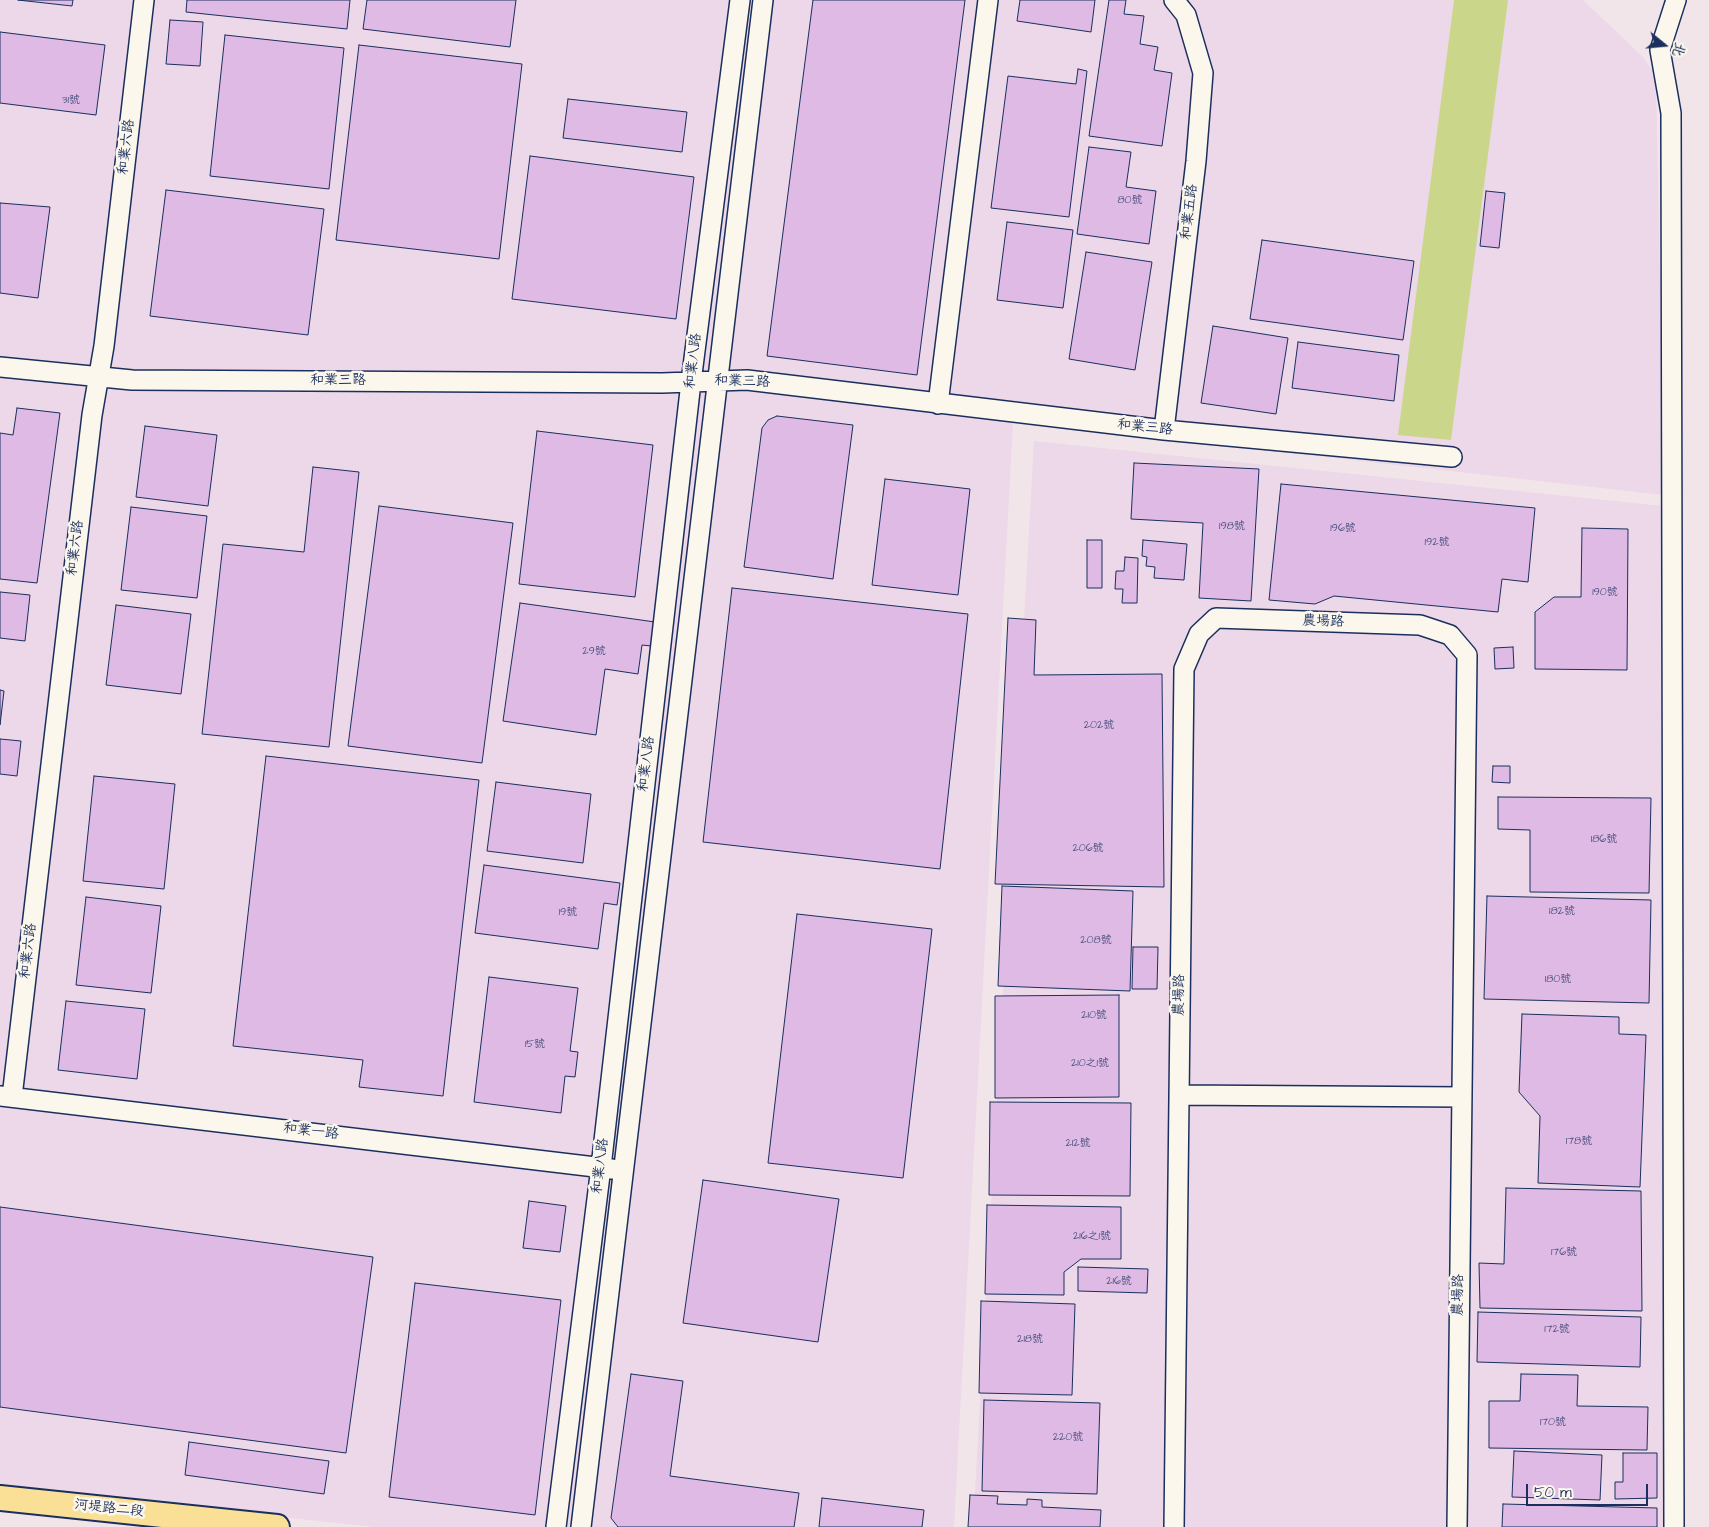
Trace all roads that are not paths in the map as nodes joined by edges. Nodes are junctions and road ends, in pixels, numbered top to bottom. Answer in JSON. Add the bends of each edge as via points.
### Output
{"nodes":[{"id":1,"x":144,"y":0,"type":"edge"},
{"id":2,"x":740,"y":0,"type":"edge"},
{"id":3,"x":763,"y":0,"type":"edge"},
{"id":4,"x":988,"y":0,"type":"edge"},
{"id":5,"x":1174,"y":0,"type":"edge"},
{"id":6,"x":1676,"y":0,"type":"edge"},
{"id":7,"x":0,"y":367,"type":"edge"},
{"id":8,"x":98,"y":377,"type":"junction"},
{"id":9,"x":718,"y":380,"type":"junction"},
{"id":10,"x":691,"y":382,"type":"junction"},
{"id":11,"x":938,"y":404,"type":"junction"},
{"id":12,"x":1164,"y":430,"type":"junction"},
{"id":13,"x":1452,"y":457,"type":"dead end"},
{"id":14,"x":1179,"y":1095,"type":"junction"},
{"id":15,"x":6,"y":1096,"type":"edge"},
{"id":16,"x":1462,"y":1098,"type":"junction"},
{"id":17,"x":601,"y":1167,"type":"junction"},
{"id":18,"x":622,"y":1170,"type":"junction"},
{"id":19,"x":0,"y":1498,"type":"edge"},
{"id":20,"x":277,"y":1527,"type":"edge"},
{"id":21,"x":556,"y":1527,"type":"edge"},
{"id":22,"x":581,"y":1527,"type":"edge"},
{"id":23,"x":1174,"y":1527,"type":"edge"},
{"id":24,"x":1456,"y":1527,"type":"edge"},
{"id":25,"x":1674,"y":1527,"type":"edge"}],
"edges":[{"from":1,"to":8,"type":"street","name":"和業六路"},
{"from":2,"to":10,"type":"street","name":"和業八路"},
{"from":3,"to":9,"type":"street","name":"和業八路"},
{"from":4,"to":11,"type":"street"},
{"from":5,"to":12,"type":"street","name":"和業五路","via":[[1186,15],[1203,73],[1196,161]]},
{"from":6,"to":25,"type":"street","via":[[1660,50],[1671,114]]},
{"from":7,"to":8,"type":"street","name":"和業三路"},
{"from":8,"to":10,"type":"street","name":"和業三路","via":[[132,380]]},
{"from":8,"to":15,"type":"street","name":"和業六路"},
{"from":9,"to":10,"type":"street","name":"和業三路"},
{"from":9,"to":11,"type":"street","name":"和業三路","via":[[747,380]]},
{"from":9,"to":18,"type":"street","name":"和業八路"},
{"from":10,"to":17,"type":"street","name":"和業八路"},
{"from":11,"to":12,"type":"street","name":"和業三路"},
{"from":12,"to":13,"type":"street","name":"和業三路"},
{"from":14,"to":16,"type":"street"},
{"from":14,"to":16,"type":"street","name":"農場路","via":[[1184,669],[1199,634],[1216,618],[1420,625],[1450,635],[1467,654]]},
{"from":14,"to":23,"type":"street","name":"農場路"},
{"from":15,"to":17,"type":"street","name":"和業一路"},
{"from":16,"to":24,"type":"street","name":"農場路"},
{"from":17,"to":18,"type":"street","name":"和業一路"},
{"from":17,"to":21,"type":"street","name":"和業八路"},
{"from":18,"to":22,"type":"street","name":"和業八路"},
{"from":19,"to":20,"type":"main road","name":"河堤路二段"}]}
